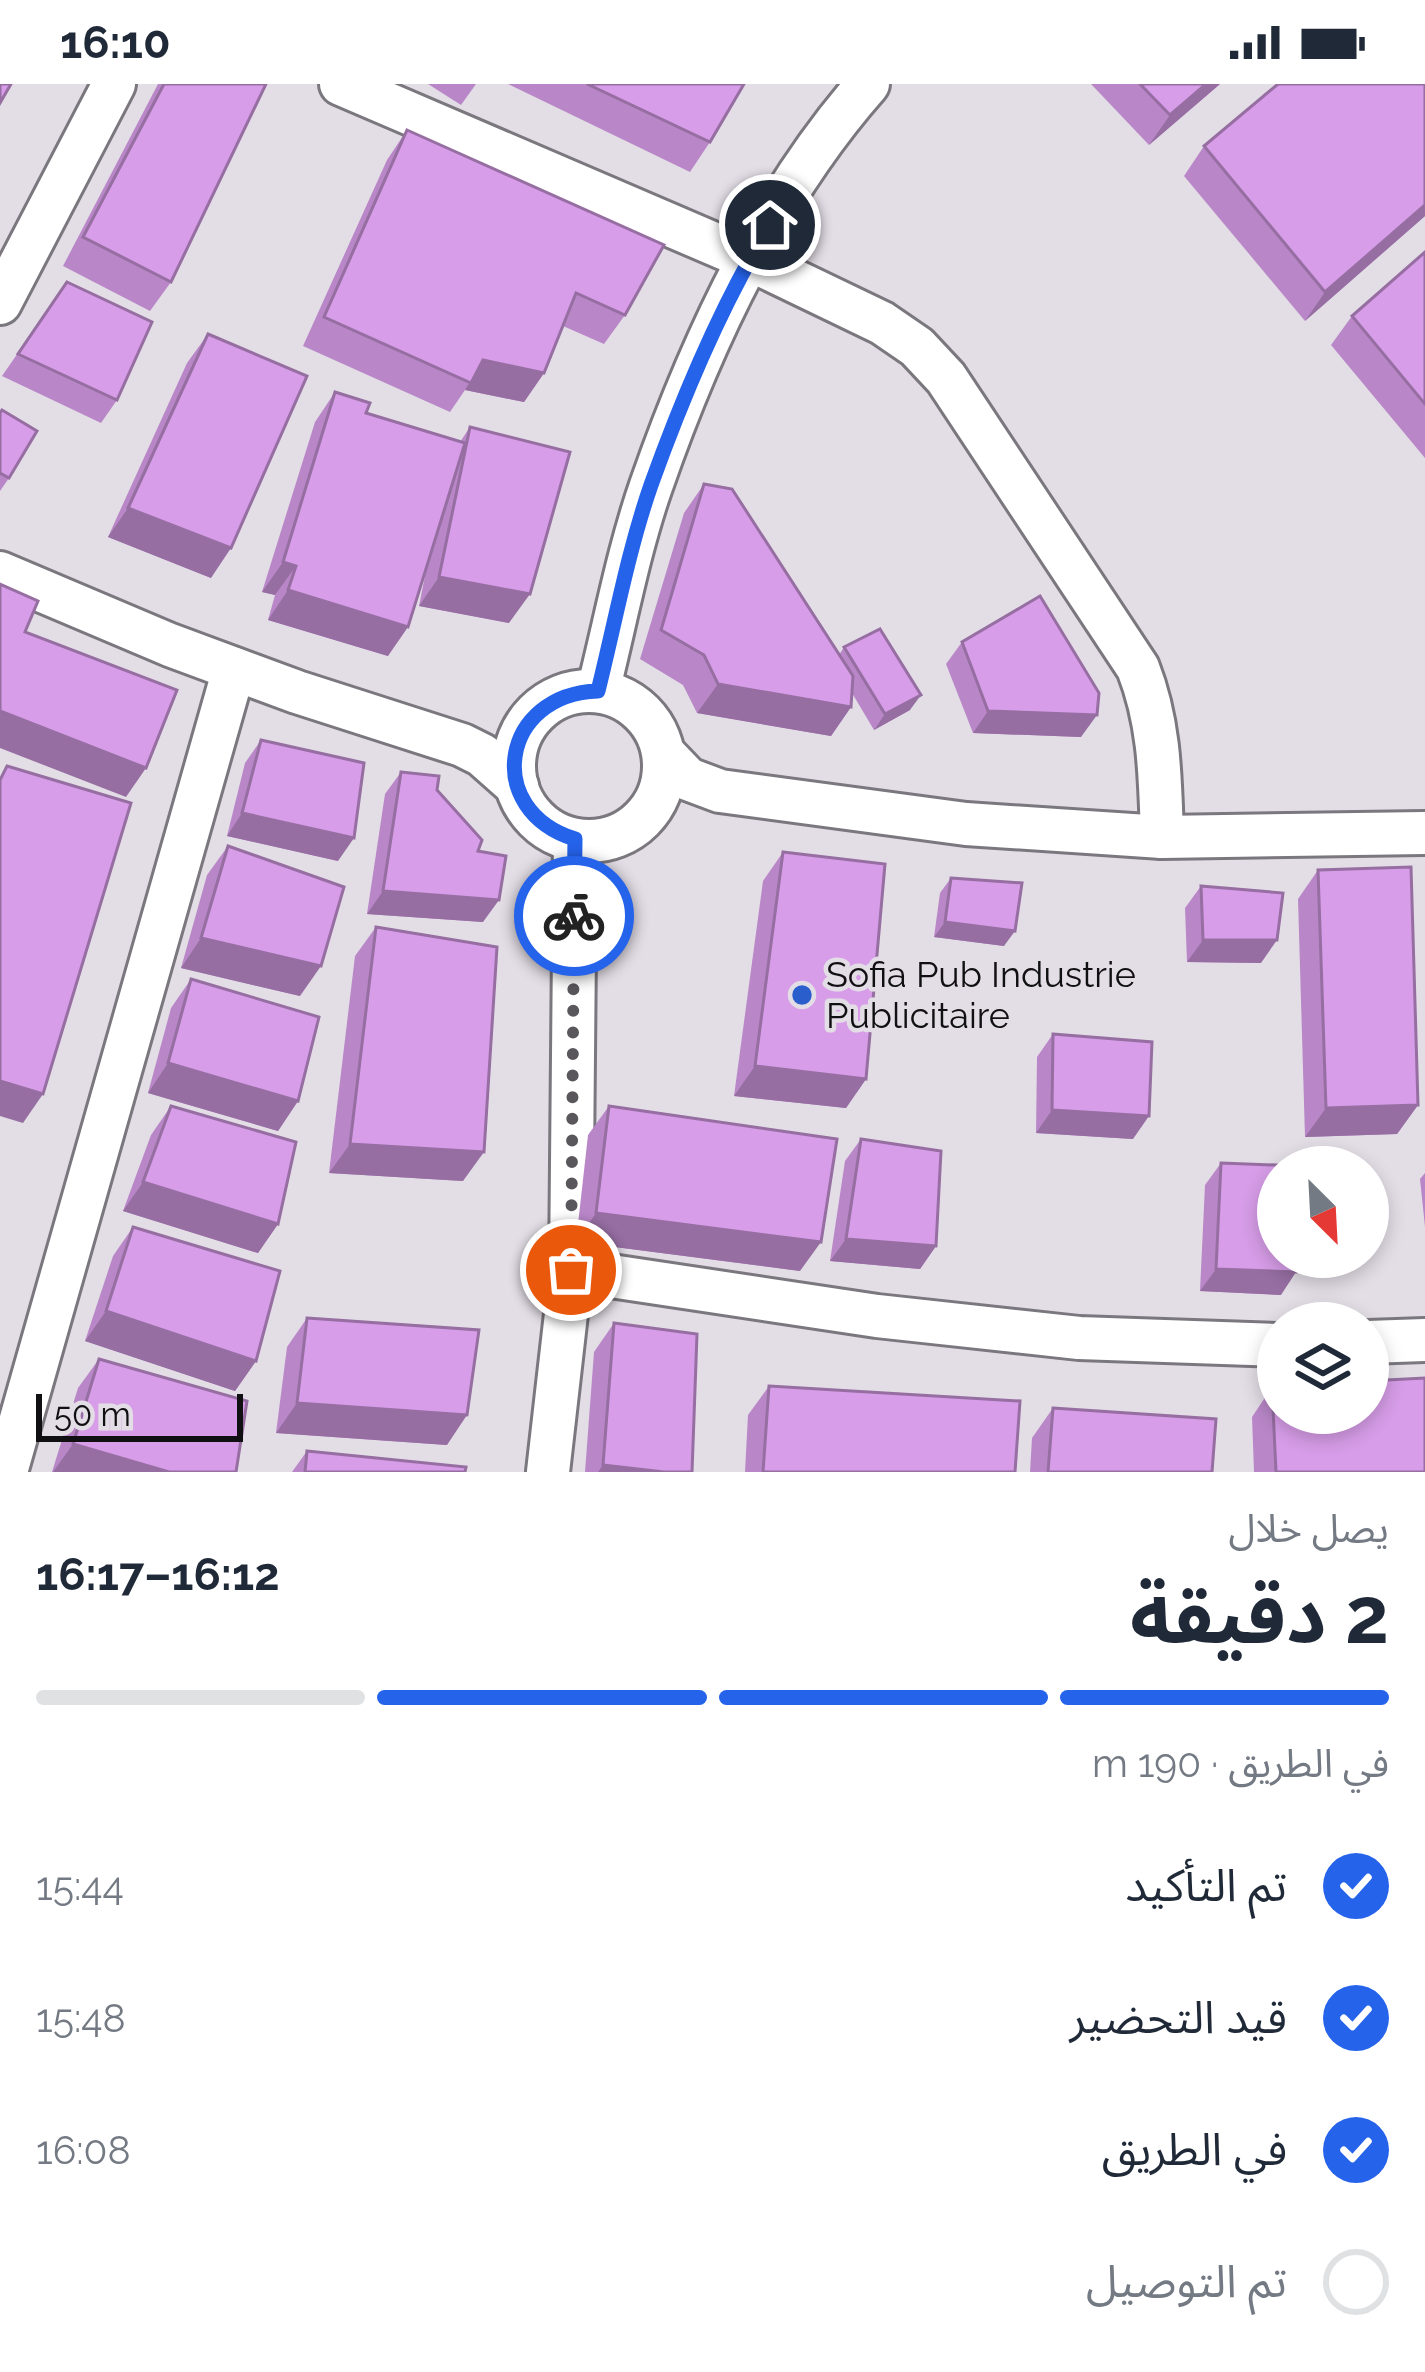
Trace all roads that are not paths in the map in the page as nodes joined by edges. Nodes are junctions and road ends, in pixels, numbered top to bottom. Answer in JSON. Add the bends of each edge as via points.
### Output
{"nodes":[{"id":1,"x":114,"y":84,"type":"edge"},
{"id":2,"x":341,"y":84,"type":"edge"},
{"id":3,"x":868,"y":84,"type":"edge"},
{"id":4,"x":749,"y":259,"type":"junction"},
{"id":5,"x":0,"y":303,"type":"edge"},
{"id":6,"x":0,"y":573,"type":"edge"},
{"id":7,"x":233,"y":669,"type":"junction"},
{"id":8,"x":598,"y":691,"type":"junction"},
{"id":9,"x":529,"y":721,"type":"junction"},
{"id":10,"x":440,"y":737,"type":"junction"},
{"id":11,"x":664,"y":754,"type":"junction"},
{"id":12,"x":517,"y":786,"type":"junction"},
{"id":13,"x":720,"y":791,"type":"junction"},
{"id":14,"x":650,"y":811,"type":"junction"},
{"id":15,"x":1425,"y":833,"type":"edge"},
{"id":16,"x":1162,"y":837,"type":"junction"},
{"id":17,"x":575,"y":839,"type":"junction"},
{"id":18,"x":571,"y":1270,"type":"junction"},
{"id":19,"x":1425,"y":1340,"type":"edge"},
{"id":20,"x":1389,"y":1341,"type":"edge"},
{"id":21,"x":1257,"y":1345,"type":"edge"},
{"id":22,"x":6,"y":1472,"type":"edge"},
{"id":23,"x":548,"y":1472,"type":"edge"}],
"edges":[{"from":1,"to":5,"type":"street"},
{"from":2,"to":4,"type":"street"},
{"from":3,"to":4,"type":"street","via":[[835,121]]},
{"from":4,"to":8,"type":"street","via":[[650,489]]},
{"from":4,"to":16,"type":"street","via":[[882,323],[946,378],[1138,668],[1159,743]]},
{"from":6,"to":7,"type":"street"},
{"from":7,"to":10,"type":"street"},
{"from":7,"to":22,"type":"street"},
{"from":8,"to":9,"type":"street","via":[[560,697]]},
{"from":8,"to":11,"type":"street","via":[[642,712]]},
{"from":9,"to":10,"type":"street","via":[[504,734]]},
{"from":9,"to":12,"type":"street","via":[[515,752]]},
{"from":10,"to":12,"type":"street","via":[[482,755]]},
{"from":11,"to":13,"type":"street","via":[[688,779]]},
{"from":11,"to":14,"type":"street"},
{"from":12,"to":17,"type":"street","via":[[538,821]]},
{"from":13,"to":14,"type":"street"},
{"from":13,"to":16,"type":"street","via":[[966,824]]},
{"from":14,"to":17,"type":"street","via":[[616,836]]},
{"from":15,"to":16,"type":"street"},
{"from":17,"to":18,"type":"street"},
{"from":18,"to":21,"type":"street","via":[[878,1316],[1079,1338]]},
{"from":18,"to":23,"type":"street"},
{"from":19,"to":20,"type":"street"}]}
